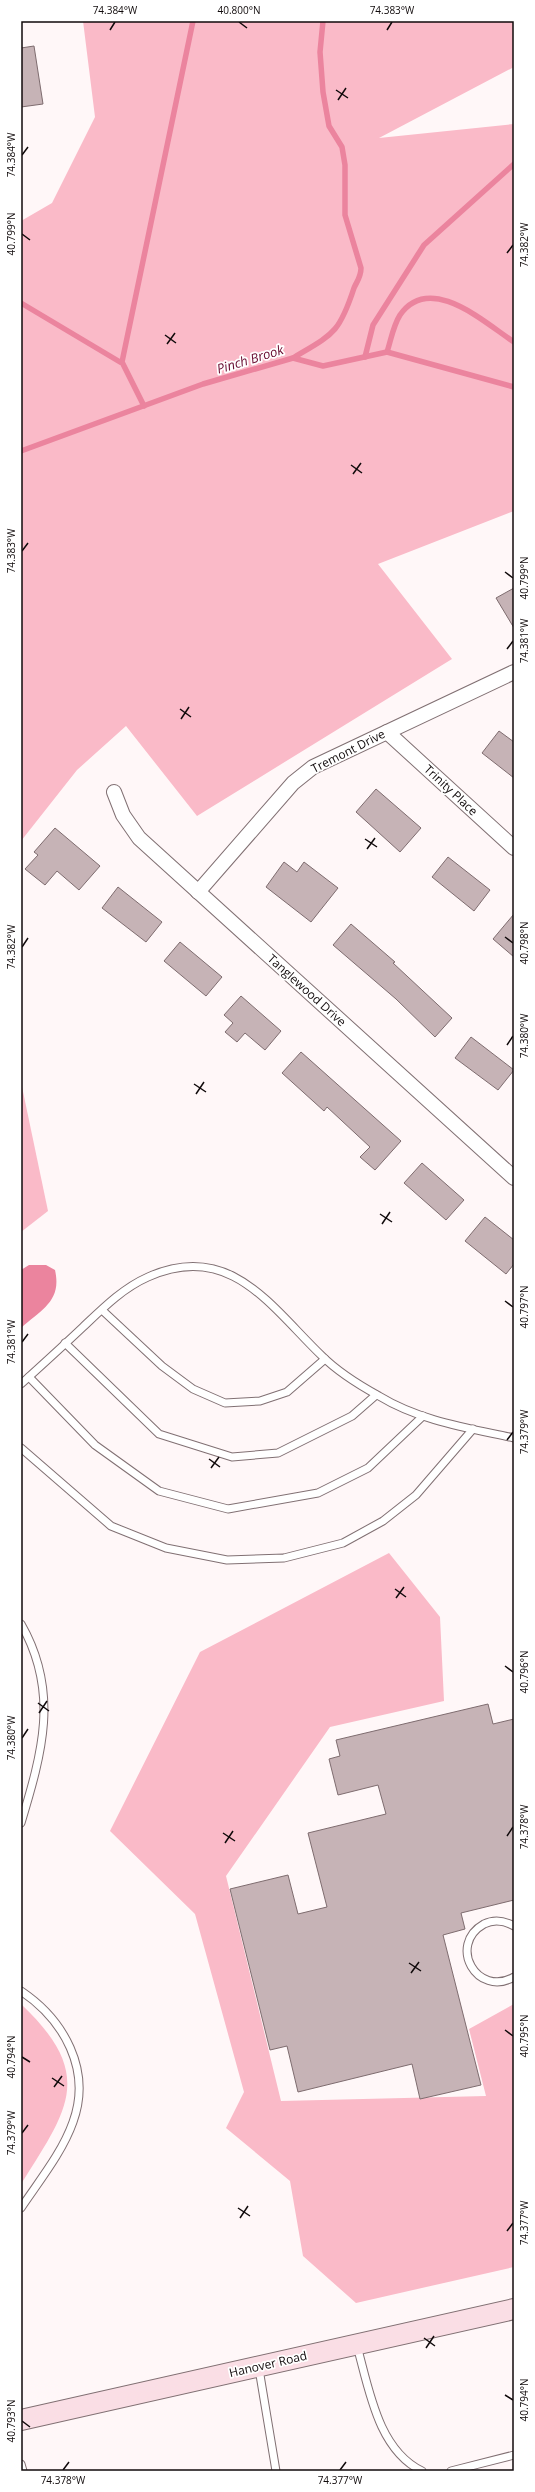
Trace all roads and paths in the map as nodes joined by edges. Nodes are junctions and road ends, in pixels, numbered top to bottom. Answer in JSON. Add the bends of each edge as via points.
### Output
{"nodes":[{"id":1,"x":514,"y":672,"type":"edge"},
{"id":2,"x":387,"y":732,"type":"junction"},
{"id":3,"x":114,"y":792,"type":"dead end"},
{"id":4,"x":514,"y":848,"type":"edge"},
{"id":5,"x":198,"y":892,"type":"junction"},
{"id":6,"x":514,"y":1178,"type":"edge"},
{"id":7,"x":102,"y":1310,"type":"junction"},
{"id":8,"x":65,"y":1344,"type":"junction"},
{"id":9,"x":325,"y":1359,"type":"junction"},
{"id":10,"x":29,"y":1377,"type":"junction"},
{"id":11,"x":21,"y":1384,"type":"edge"},
{"id":12,"x":376,"y":1395,"type":"junction"},
{"id":13,"x":423,"y":1416,"type":"junction"},
{"id":14,"x":473,"y":1429,"type":"junction"},
{"id":15,"x":514,"y":1438,"type":"edge"},
{"id":16,"x":21,"y":1448,"type":"edge"},
{"id":17,"x":21,"y":1624,"type":"edge"},
{"id":18,"x":21,"y":1823,"type":"edge"},
{"id":19,"x":514,"y":1926,"type":"edge"},
{"id":20,"x":514,"y":1977,"type":"edge"},
{"id":21,"x":21,"y":1991,"type":"edge"},
{"id":22,"x":21,"y":2208,"type":"edge"},
{"id":23,"x":514,"y":2308,"type":"edge"},
{"id":24,"x":356,"y":2344,"type":"junction"},
{"id":25,"x":258,"y":2366,"type":"junction"},
{"id":26,"x":21,"y":2420,"type":"edge"},
{"id":27,"x":514,"y":2456,"type":"edge"},
{"id":28,"x":21,"y":2464,"type":"edge"},
{"id":29,"x":23,"y":2471,"type":"edge"},
{"id":30,"x":276,"y":2471,"type":"edge"},
{"id":31,"x":422,"y":2471,"type":"edge"},
{"id":32,"x":451,"y":2471,"type":"edge"}],
"edges":[{"from":1,"to":2,"type":"street","name":"Tremont Drive"},
{"from":2,"to":4,"type":"street","name":"Trinity Place"},
{"from":2,"to":5,"type":"street","name":"Tremont Drive","via":[[313,767],[293,783]]},
{"from":3,"to":5,"type":"street","name":"Tanglewood Drive","via":[[123,815],[139,838]]},
{"from":5,"to":6,"type":"street","name":"Tanglewood Drive"},
{"from":7,"to":8,"type":"lane"},
{"from":7,"to":9,"type":"lane","via":[[162,1366],[193,1389],[225,1403],[260,1401],[287,1392]]},
{"from":7,"to":9,"type":"lane","via":[[126,1289],[148,1277],[171,1269],[199,1266],[242,1280],[259,1292]]},
{"from":8,"to":10,"type":"lane"},
{"from":8,"to":12,"type":"lane","via":[[159,1434],[232,1457],[278,1452],[352,1416]]},
{"from":9,"to":12,"type":"lane"},
{"from":10,"to":11,"type":"lane"},
{"from":10,"to":13,"type":"lane","via":[[95,1445],[159,1491],[228,1509],[318,1494],[368,1468]]},
{"from":12,"to":13,"type":"lane"},
{"from":13,"to":14,"type":"lane"},
{"from":14,"to":15,"type":"lane"},
{"from":14,"to":16,"type":"lane","via":[[416,1495],[383,1521],[343,1543],[284,1558],[227,1560],[204,1556],[166,1548],[111,1526]]},
{"from":17,"to":18,"type":"lane","via":[[29,1637],[41,1678],[45,1716],[40,1760]]},
{"from":19,"to":20,"type":"lane","via":[[498,1921],[488,1922],[479,1927],[468,1944],[467,1954],[470,1964],[481,1977],[495,1982]]},
{"from":21,"to":22,"type":"lane","via":[[54,2019],[67,2040],[76,2062],[80,2083],[73,2123],[54,2158]]},
{"from":23,"to":24,"type":"street","name":"Hanover Road"},
{"from":24,"to":25,"type":"street","name":"Hanover Road"},
{"from":24,"to":31,"type":"lane","via":[[381,2425],[394,2446],[414,2467]]},
{"from":25,"to":26,"type":"street","name":"Hanover Road"},
{"from":25,"to":30,"type":"lane"},
{"from":27,"to":32,"type":"lane"},
{"from":28,"to":29,"type":"lane"}]}
